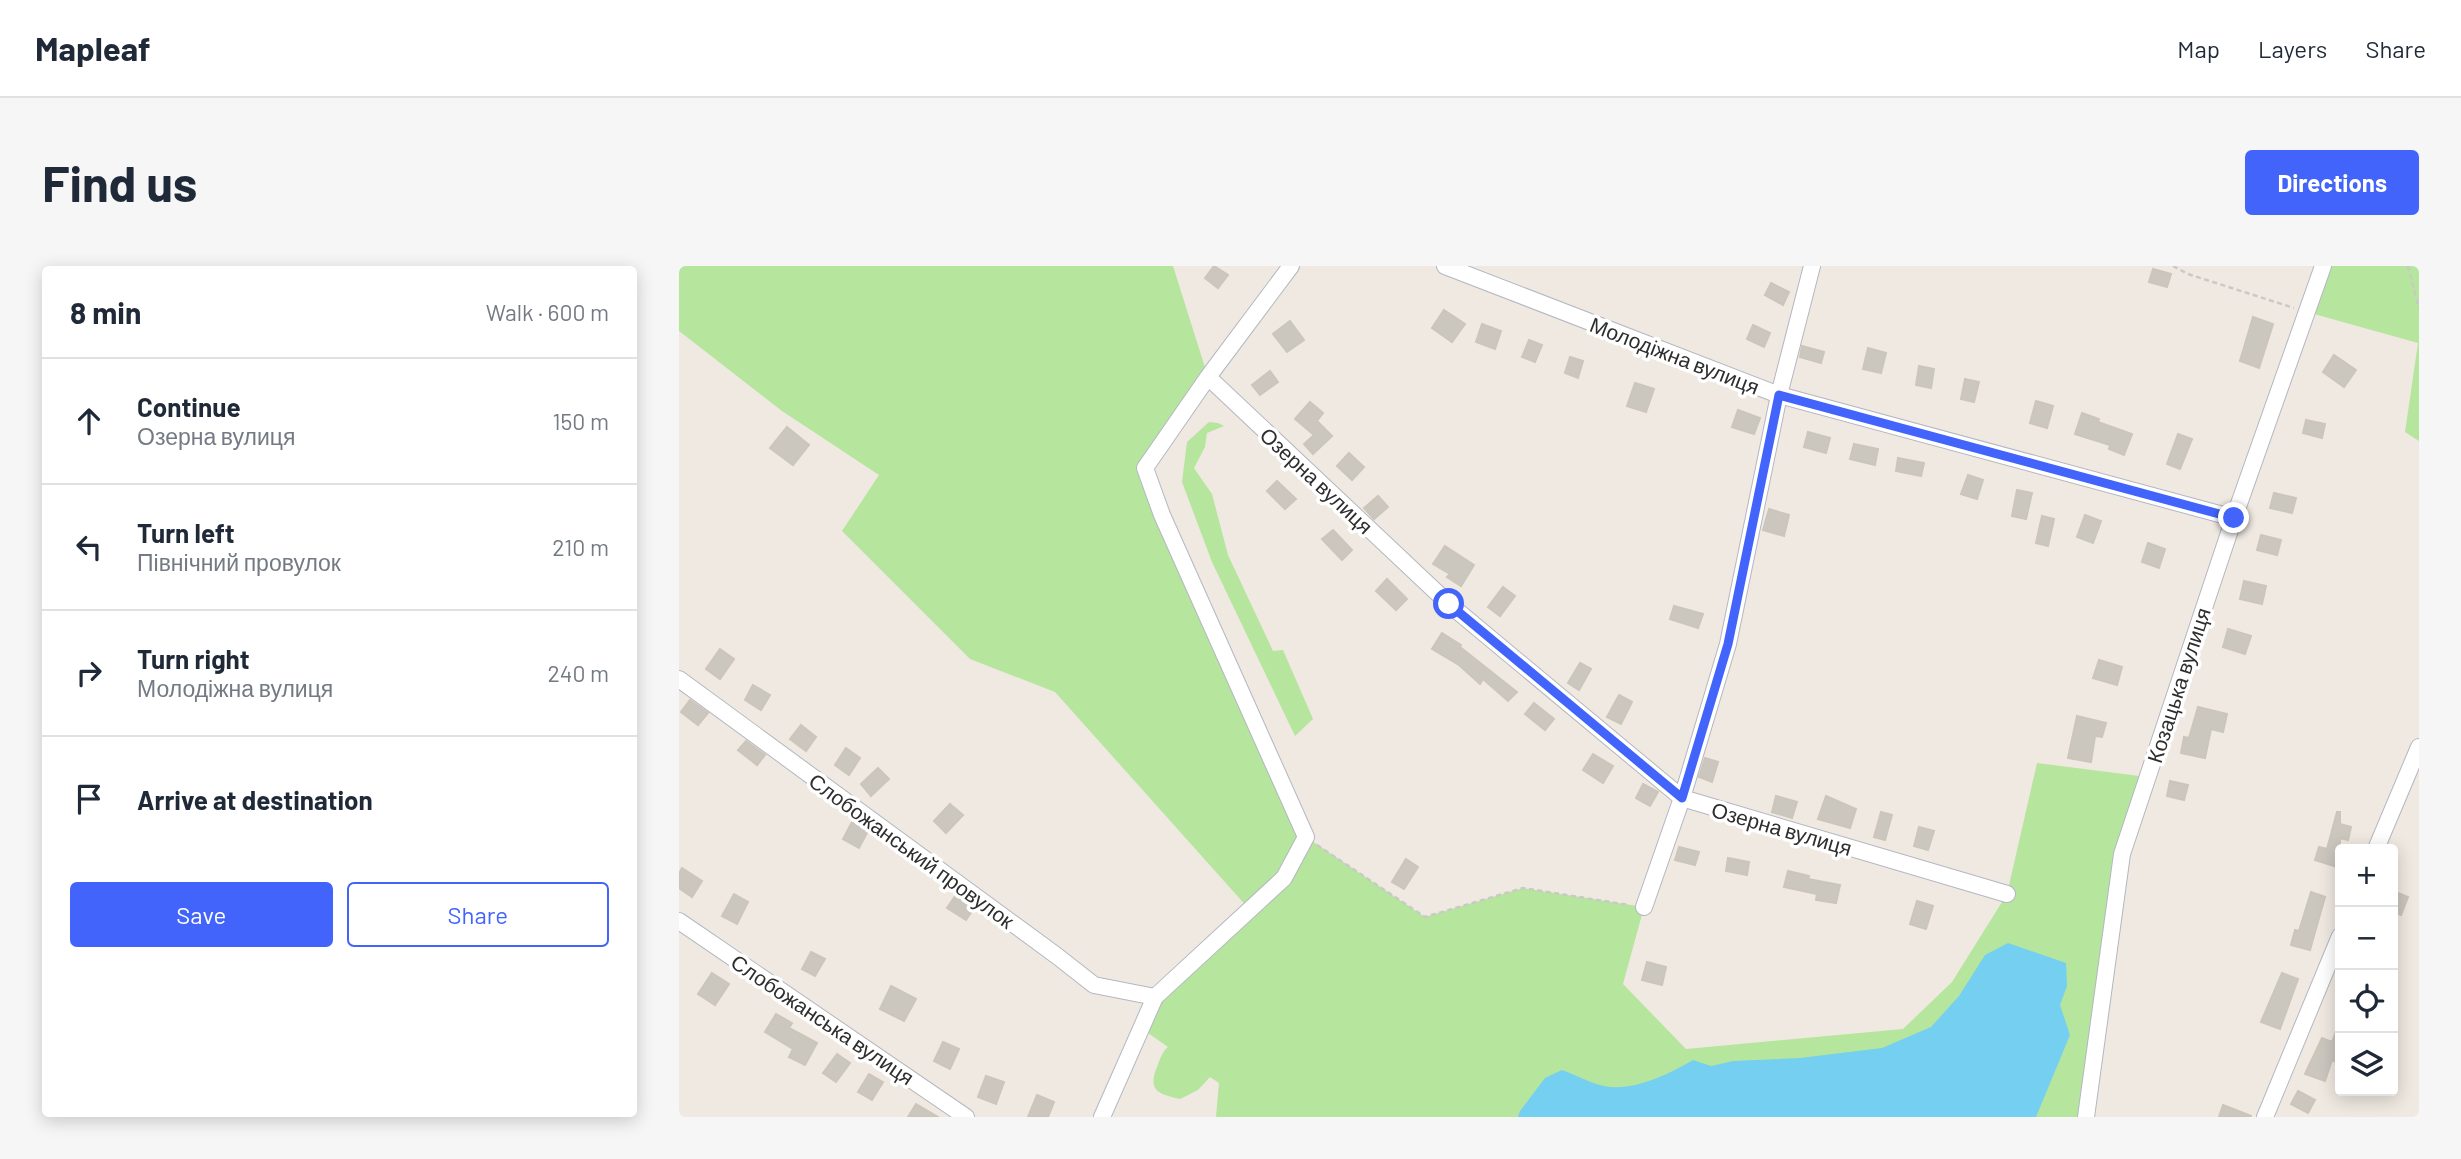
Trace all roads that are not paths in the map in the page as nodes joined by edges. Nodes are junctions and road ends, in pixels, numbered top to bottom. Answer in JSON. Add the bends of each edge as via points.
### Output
{"nodes":[{"id":1,"x":1291,"y":266,"type":"edge"},
{"id":2,"x":1444,"y":266,"type":"edge"},
{"id":3,"x":1812,"y":266,"type":"edge"},
{"id":4,"x":2323,"y":266,"type":"edge"},
{"id":5,"x":1208,"y":377,"type":"junction"},
{"id":6,"x":1779,"y":395,"type":"junction"},
{"id":7,"x":2234,"y":518,"type":"junction"},
{"id":8,"x":679,"y":679,"type":"edge"},
{"id":9,"x":2419,"y":747,"type":"edge"},
{"id":10,"x":1682,"y":798,"type":"junction"},
{"id":11,"x":2379,"y":844,"type":"edge"},
{"id":12,"x":2007,"y":894,"type":"dead end"},
{"id":13,"x":1644,"y":907,"type":"road end"},
{"id":14,"x":679,"y":921,"type":"edge"},
{"id":15,"x":2335,"y":948,"type":"edge"},
{"id":16,"x":1155,"y":997,"type":"junction"},
{"id":17,"x":966,"y":1117,"type":"edge"},
{"id":18,"x":1102,"y":1117,"type":"edge"},
{"id":19,"x":2085,"y":1117,"type":"edge"},
{"id":20,"x":2265,"y":1117,"type":"edge"}],
"edges":[{"from":1,"to":5,"type":"street"},
{"from":2,"to":6,"type":"street","name":"Молодіжна вулиця"},
{"from":3,"to":6,"type":"street"},
{"from":4,"to":7,"type":"street","name":"Козацька вулиця"},
{"from":5,"to":10,"type":"street","name":"Озерна вулиця","via":[[1449,604]]},
{"from":5,"to":16,"type":"street","via":[[1145,468],[1305,837],[1284,878]]},
{"from":6,"to":7,"type":"street","name":"Молодіжна вулиця"},
{"from":6,"to":10,"type":"street","via":[[1728,644]]},
{"from":7,"to":19,"type":"street","name":"Козацька вулиця","via":[[2122,853]]},
{"from":8,"to":16,"type":"street","name":"Слобожанський провулок","via":[[1094,985]]},
{"from":9,"to":11,"type":"street"},
{"from":10,"to":12,"type":"street","name":"Озерна вулиця"},
{"from":10,"to":13,"type":"street"},
{"from":14,"to":17,"type":"street","name":"Слобожанська вулиця"},
{"from":15,"to":20,"type":"street"},
{"from":16,"to":18,"type":"street"}]}
